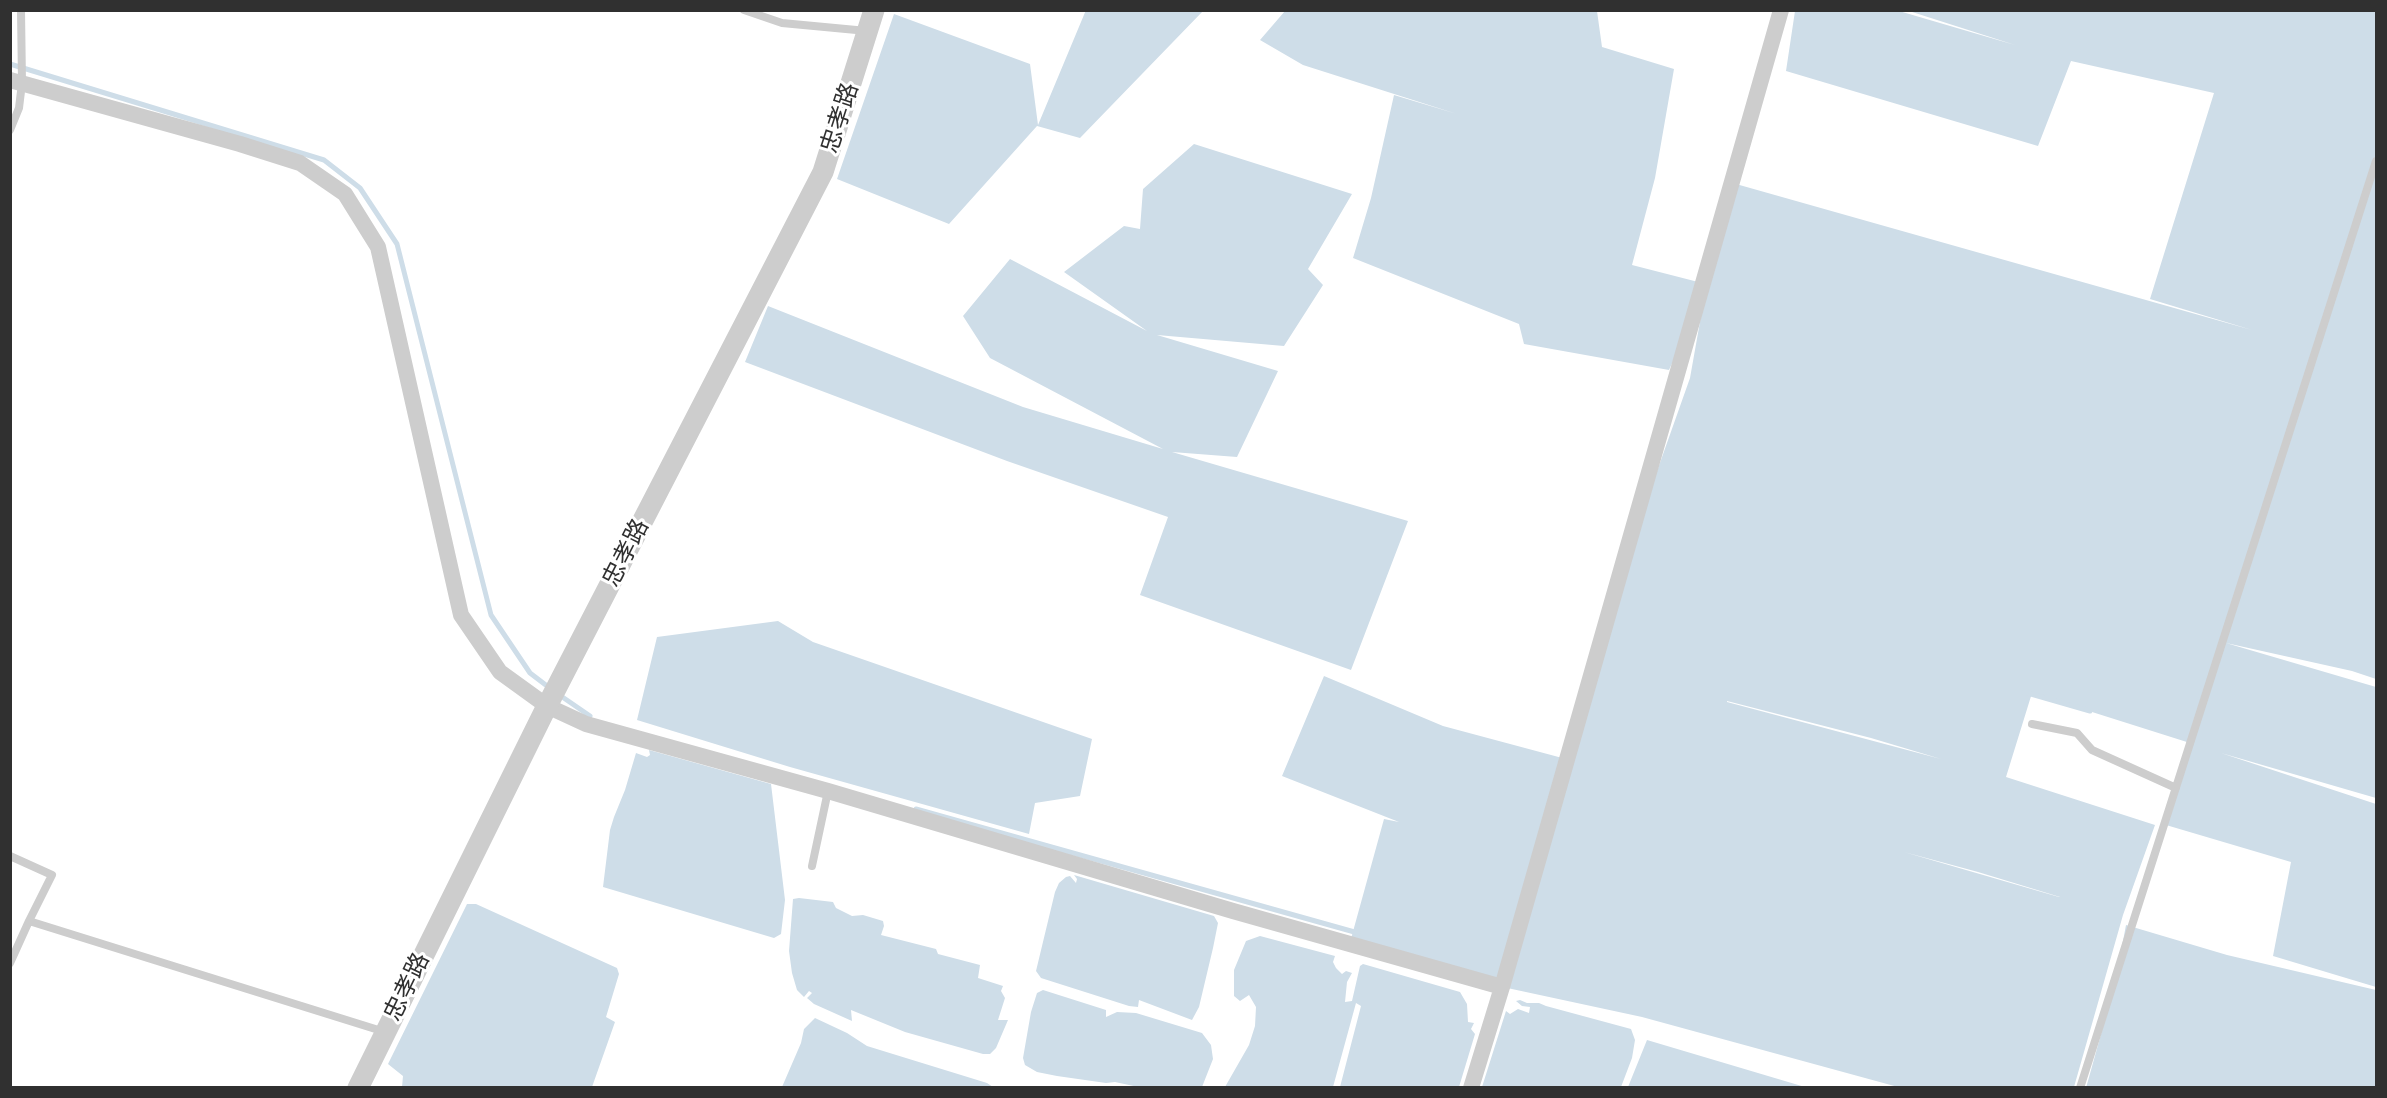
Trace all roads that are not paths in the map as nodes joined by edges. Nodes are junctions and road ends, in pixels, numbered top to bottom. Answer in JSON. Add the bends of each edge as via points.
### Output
{"nodes":[{"id":1,"x":21,"y":10,"type":"edge"},
{"id":2,"x":744,"y":10,"type":"edge"},
{"id":3,"x":874,"y":10,"type":"edge"},
{"id":4,"x":1781,"y":10,"type":"edge"},
{"id":5,"x":868,"y":31,"type":"junction"},
{"id":6,"x":16,"y":82,"type":"edge"},
{"id":7,"x":10,"y":130,"type":"edge"},
{"id":8,"x":2376,"y":161,"type":"edge"},
{"id":9,"x":548,"y":706,"type":"junction"},
{"id":10,"x":2032,"y":724,"type":"dead end"},
{"id":11,"x":2176,"y":788,"type":"junction"},
{"id":12,"x":828,"y":791,"type":"junction"},
{"id":13,"x":10,"y":856,"type":"edge"},
{"id":14,"x":812,"y":866,"type":"dead end"},
{"id":15,"x":29,"y":921,"type":"junction"},
{"id":16,"x":10,"y":963,"type":"edge"},
{"id":17,"x":1502,"y":987,"type":"junction"},
{"id":18,"x":385,"y":1032,"type":"junction"},
{"id":19,"x":358,"y":1088,"type":"edge"},
{"id":20,"x":1471,"y":1088,"type":"edge"},
{"id":21,"x":2080,"y":1088,"type":"edge"}],
"edges":[{"from":1,"to":6,"type":"lane"},
{"from":2,"to":5,"type":"lane","via":[[782,23]]},
{"from":3,"to":5,"type":"street","name":"忠孝路"},
{"from":4,"to":17,"type":"street"},
{"from":5,"to":9,"type":"street","name":"忠孝路","via":[[823,172]]},
{"from":6,"to":7,"type":"lane","via":[[20,108]]},
{"from":6,"to":9,"type":"street","via":[[300,163],[345,194],[378,247],[460,615],[500,672]]},
{"from":8,"to":11,"type":"lane"},
{"from":9,"to":12,"type":"street","via":[[585,724]]},
{"from":9,"to":18,"type":"street","name":"忠孝路"},
{"from":10,"to":11,"type":"lane","via":[[2077,733],[2092,750]]},
{"from":11,"to":21,"type":"lane"},
{"from":12,"to":14,"type":"lane"},
{"from":12,"to":17,"type":"street"},
{"from":13,"to":15,"type":"lane","via":[[52,875]]},
{"from":15,"to":16,"type":"lane"},
{"from":15,"to":18,"type":"lane"},
{"from":17,"to":20,"type":"street"},
{"from":18,"to":19,"type":"street","name":"忠孝路"}]}
